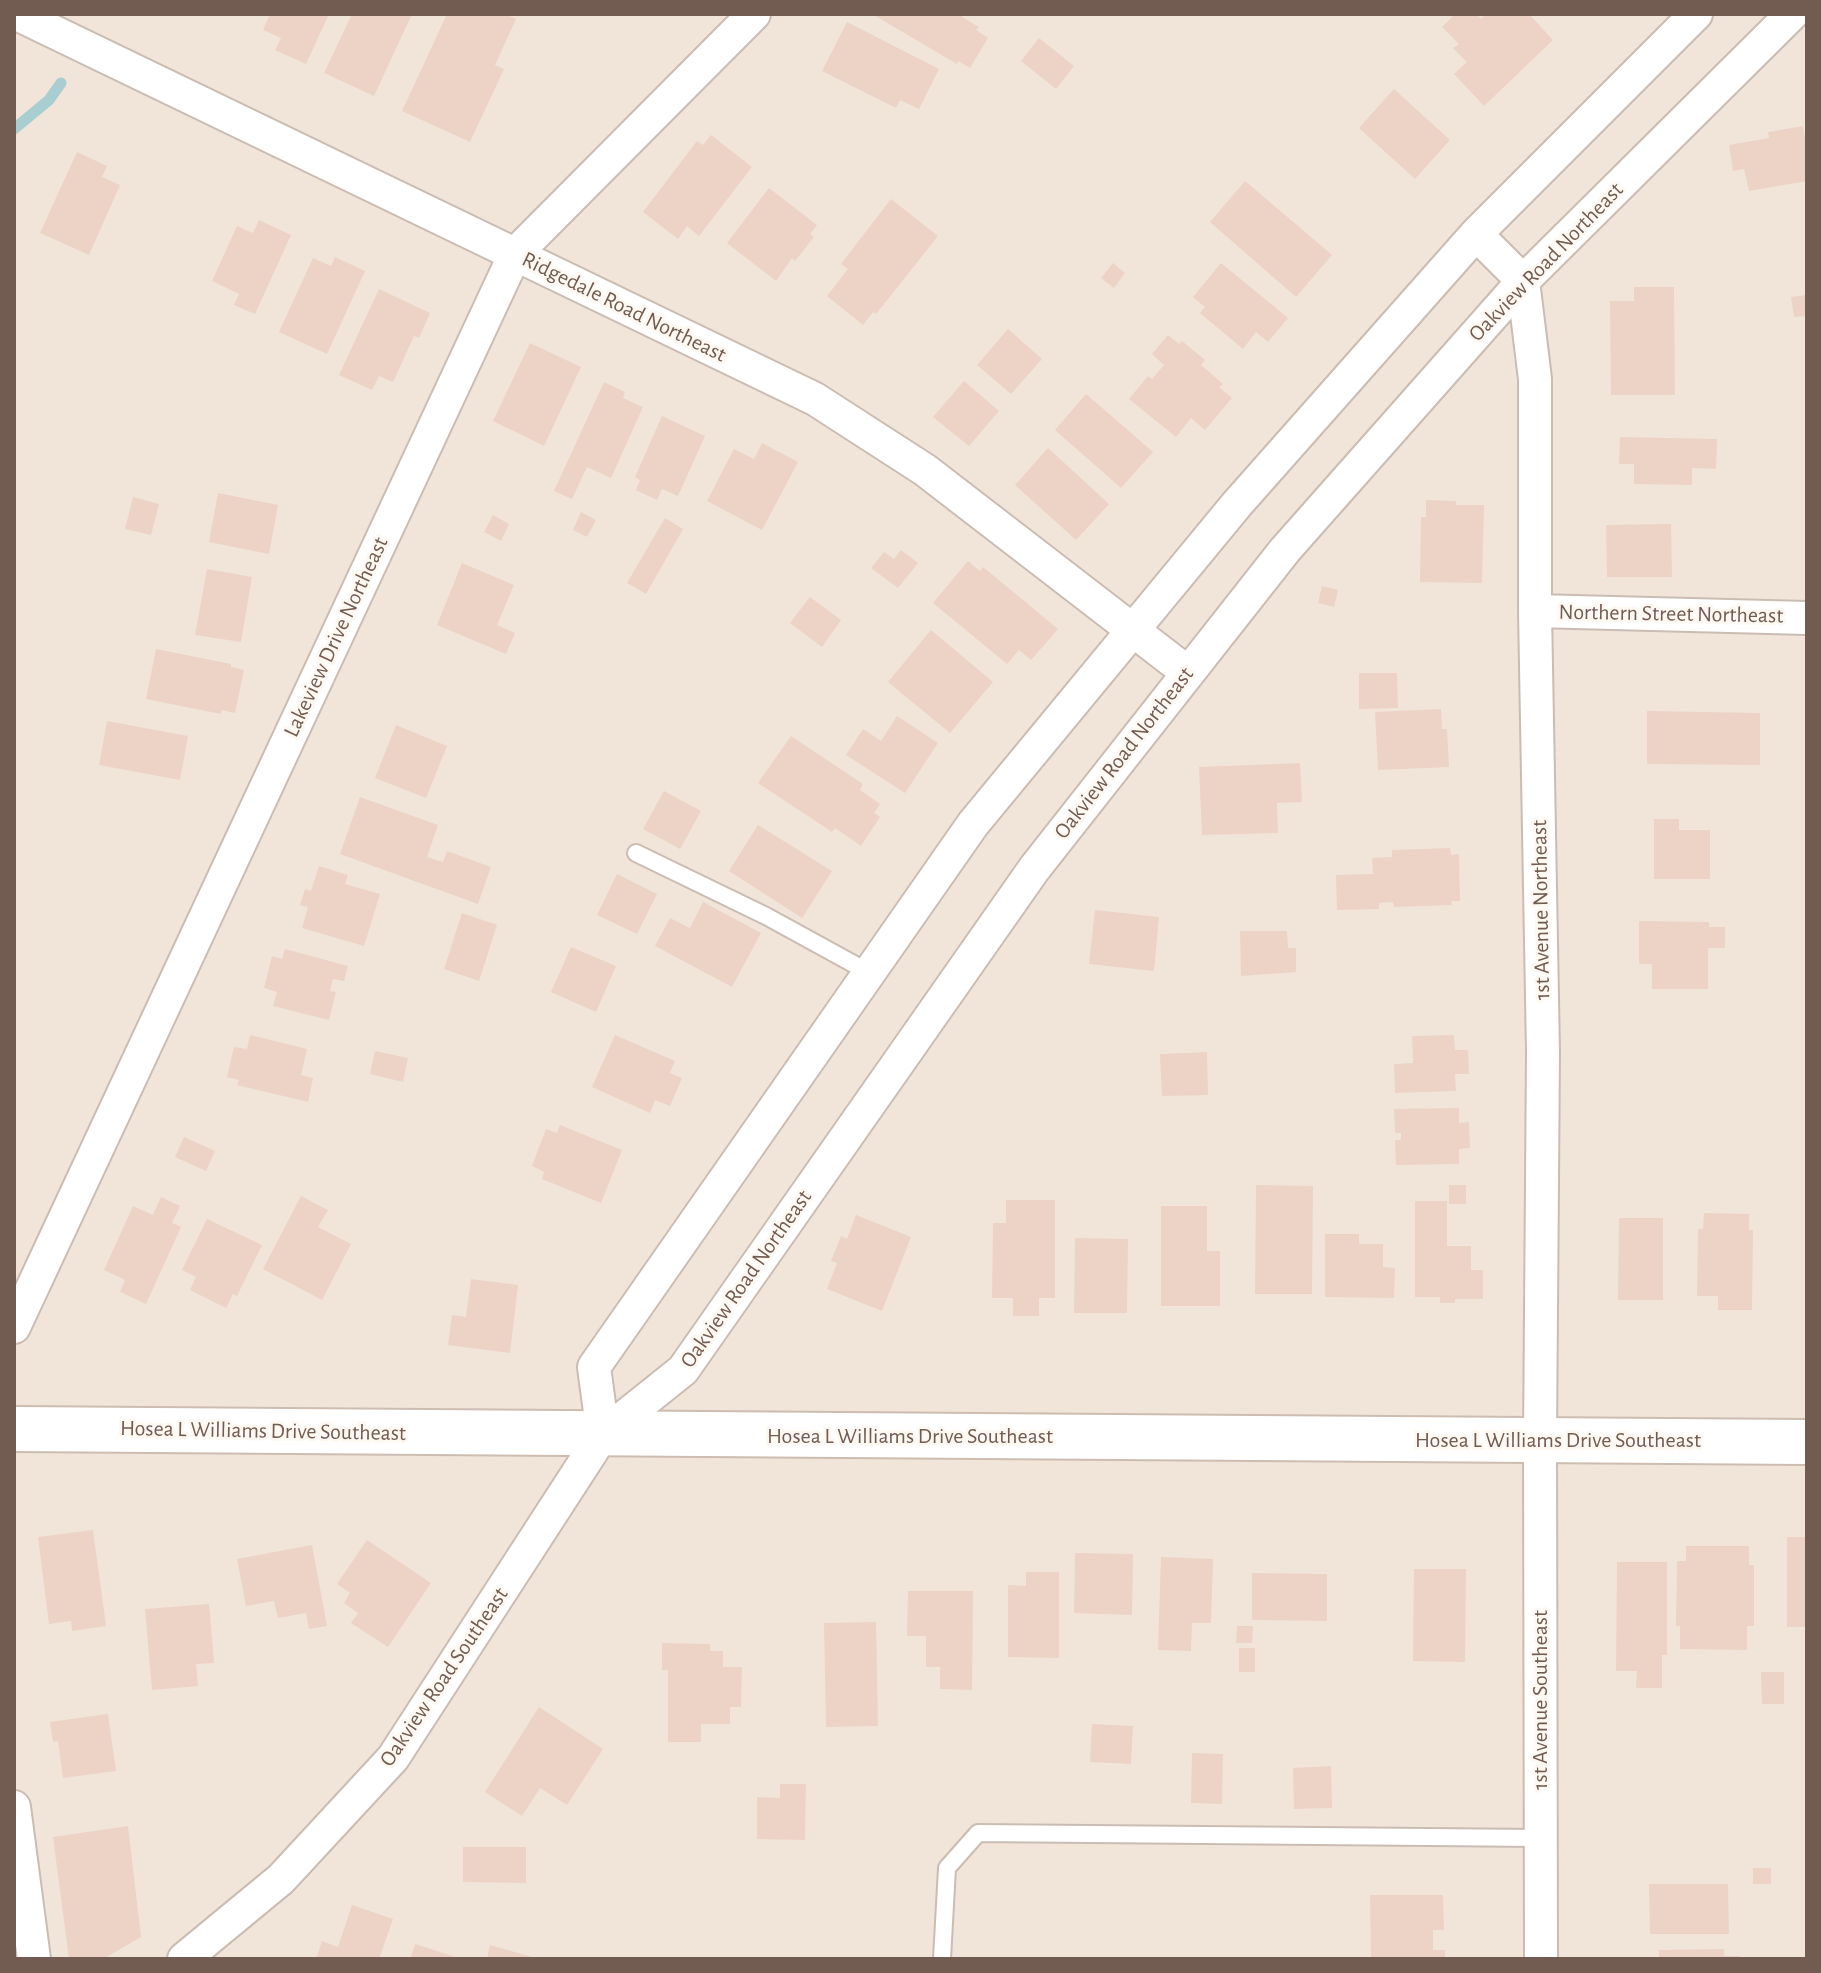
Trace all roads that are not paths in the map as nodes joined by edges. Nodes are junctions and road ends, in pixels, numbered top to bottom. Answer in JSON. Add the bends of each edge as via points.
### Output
{"nodes":[{"id":1,"x":17,"y":14,"type":"edge"},
{"id":2,"x":754,"y":14,"type":"edge"},
{"id":3,"x":1696,"y":14,"type":"edge"},
{"id":4,"x":1792,"y":14,"type":"edge"},
{"id":5,"x":1476,"y":234,"type":"junction"},
{"id":6,"x":515,"y":254,"type":"junction"},
{"id":7,"x":1523,"y":281,"type":"junction"},
{"id":8,"x":1535,"y":611,"type":"junction"},
{"id":9,"x":1807,"y":618,"type":"edge"},
{"id":10,"x":1133,"y":629,"type":"junction"},
{"id":11,"x":1187,"y":672,"type":"junction"},
{"id":12,"x":636,"y":853,"type":"dead end"},
{"id":13,"x":870,"y":973,"type":"junction"},
{"id":14,"x":14,"y":1327,"type":"edge"},
{"id":15,"x":14,"y":1429,"type":"edge"},
{"id":16,"x":603,"y":1434,"type":"junction"},
{"id":17,"x":1540,"y":1440,"type":"junction"},
{"id":18,"x":1807,"y":1442,"type":"edge"},
{"id":19,"x":14,"y":1807,"type":"edge"},
{"id":20,"x":1540,"y":1838,"type":"junction"},
{"id":21,"x":34,"y":1959,"type":"edge"},
{"id":22,"x":184,"y":1959,"type":"edge"},
{"id":23,"x":942,"y":1959,"type":"edge"},
{"id":24,"x":1541,"y":1959,"type":"edge"}],
"edges":[{"from":1,"to":6,"type":"street","name":"Ridgedale Road Northeast"},
{"from":2,"to":6,"type":"street","name":"Lakeview Drive Northeast"},
{"from":3,"to":5,"type":"street"},
{"from":4,"to":7,"type":"street","name":"Oakview Road Northeast"},
{"from":5,"to":7,"type":"street"},
{"from":5,"to":10,"type":"street"},
{"from":6,"to":10,"type":"street","name":"Ridgedale Road Northeast","via":[[815,399],[925,470]]},
{"from":6,"to":14,"type":"street","name":"Lakeview Drive Northeast"},
{"from":7,"to":8,"type":"street","name":"1st Avenue Northeast","via":[[1535,379]]},
{"from":7,"to":11,"type":"street","name":"Oakview Road Northeast","via":[[1304,527]]},
{"from":8,"to":9,"type":"street","name":"Northern Street Northeast"},
{"from":8,"to":17,"type":"street","name":"1st Avenue Northeast","via":[[1543,1052]]},
{"from":10,"to":11,"type":"street","name":"Ridgedale Road Northeast"},
{"from":10,"to":13,"type":"street","via":[[973,824]]},
{"from":11,"to":16,"type":"street","name":"Oakview Road Northeast","via":[[1034,869],[683,1370]]},
{"from":12,"to":13,"type":"lane"},
{"from":13,"to":16,"type":"street","via":[[594,1367]]},
{"from":15,"to":16,"type":"street","name":"Hosea L Williams Drive Southeast"},
{"from":16,"to":17,"type":"street","name":"Hosea L Williams Drive Southeast"},
{"from":16,"to":22,"type":"street","name":"Oakview Road Southeast","via":[[393,1758],[281,1879]]},
{"from":17,"to":18,"type":"street","name":"Hosea L Williams Drive Southeast"},
{"from":17,"to":20,"type":"street","name":"1st Avenue Southeast"},
{"from":19,"to":21,"type":"street"},
{"from":20,"to":23,"type":"lane","via":[[978,1833],[947,1868]]},
{"from":20,"to":24,"type":"street","name":"1st Avenue Southeast"}]}
